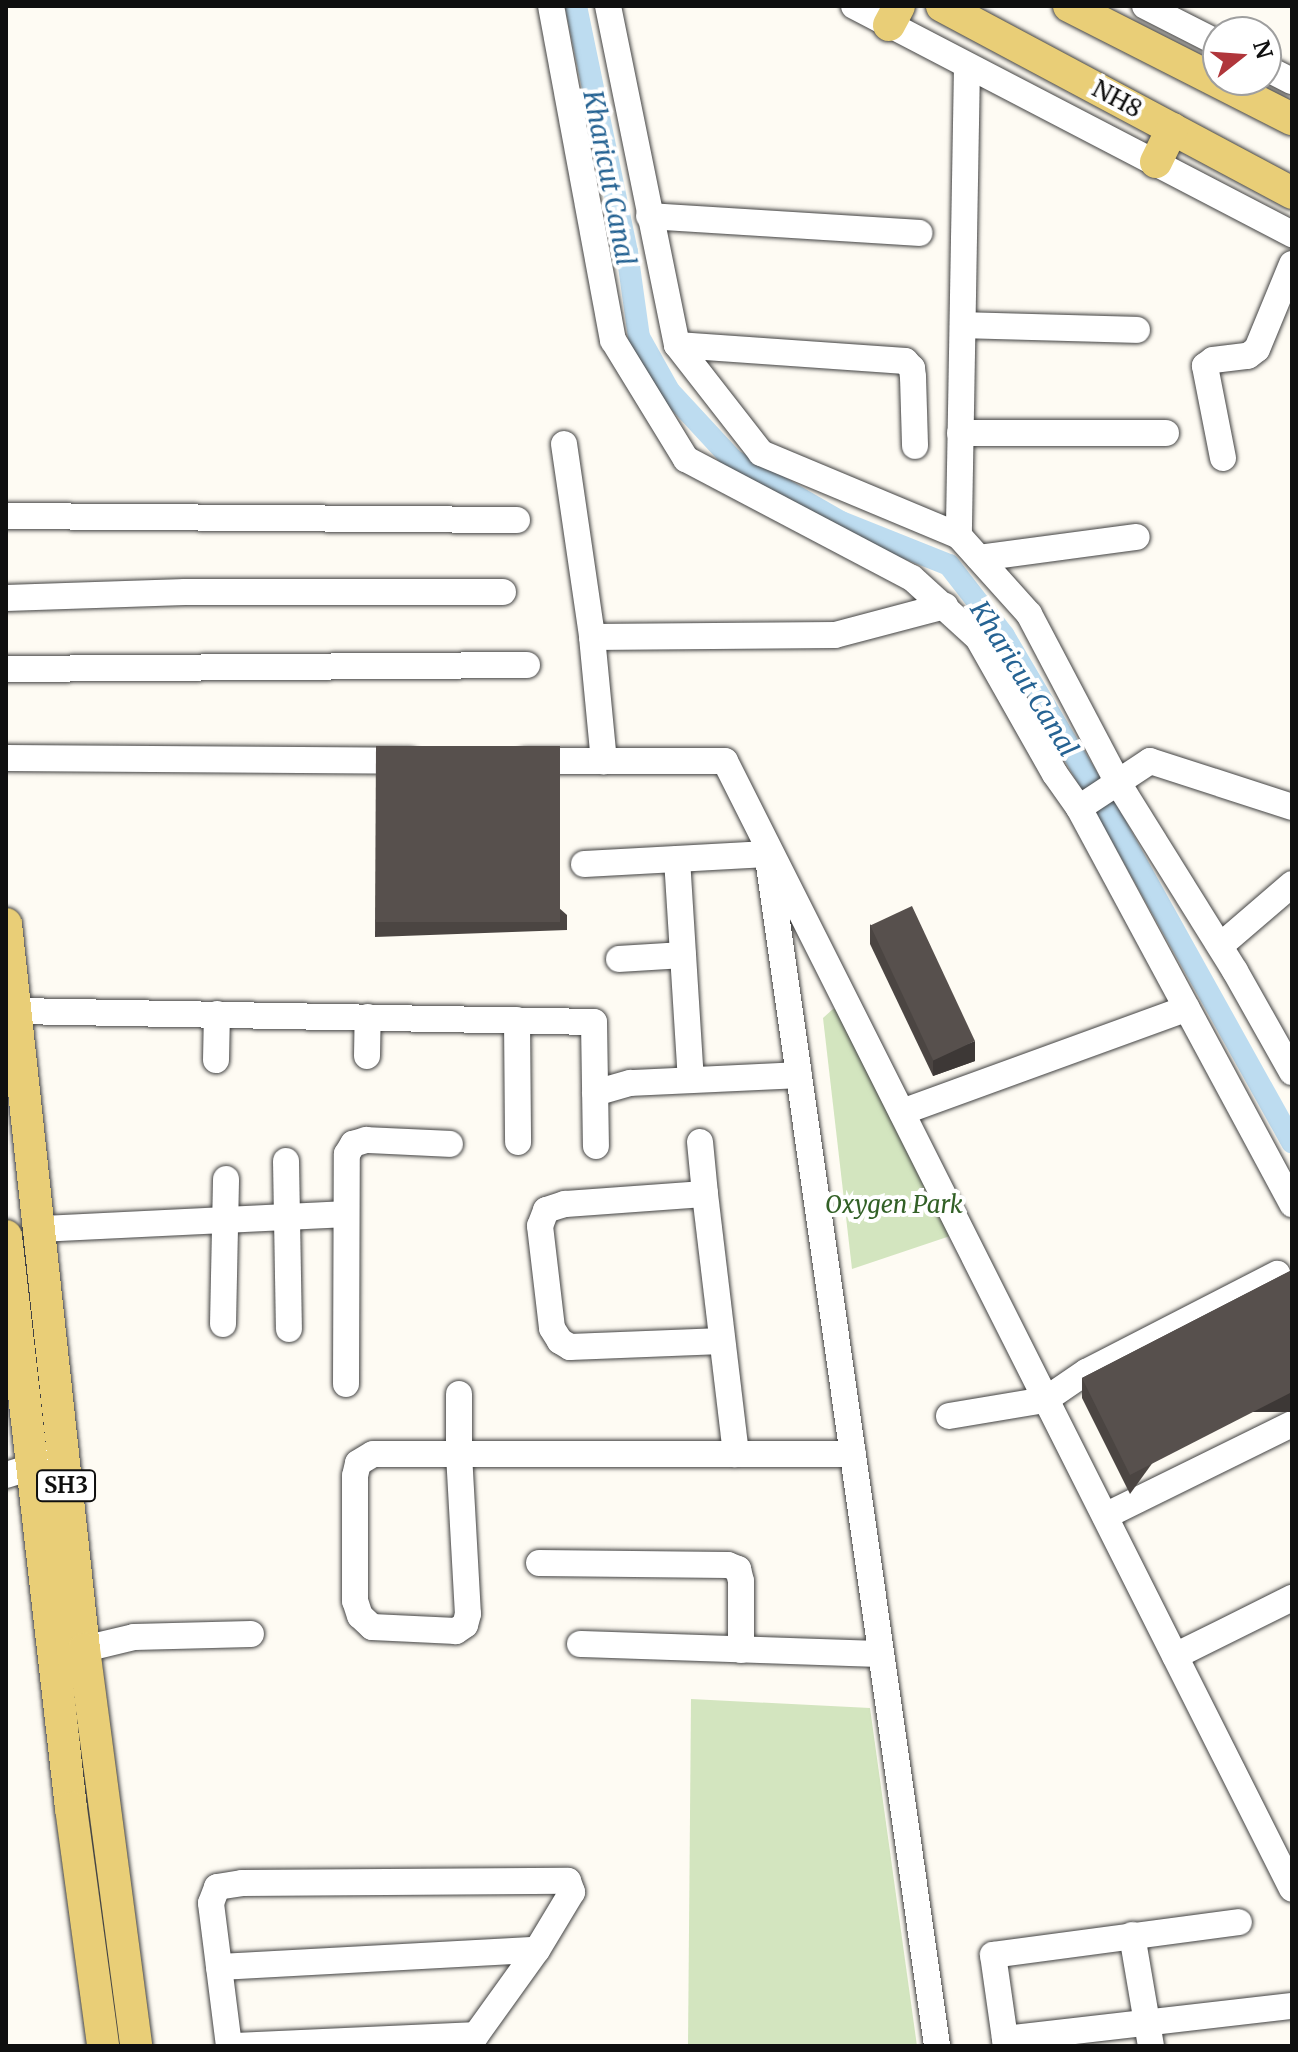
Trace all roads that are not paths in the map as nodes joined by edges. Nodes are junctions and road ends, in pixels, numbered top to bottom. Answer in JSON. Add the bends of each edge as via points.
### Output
{"nodes":[{"id":1,"x":551,"y":6,"type":"edge"},
{"id":2,"x":608,"y":6,"type":"edge"},
{"id":3,"x":854,"y":6,"type":"edge"},
{"id":4,"x":942,"y":6,"type":"edge"},
{"id":5,"x":1069,"y":6,"type":"edge"},
{"id":6,"x":1145,"y":6,"type":"edge"},
{"id":7,"x":894,"y":16,"type":"edge"},
{"id":8,"x":1202,"y":35,"type":"edge"},
{"id":9,"x":967,"y":66,"type":"junction"},
{"id":10,"x":1292,"y":119,"type":"edge"},
{"id":11,"x":1172,"y":129,"type":"junction"},
{"id":12,"x":1156,"y":162,"type":"junction"},
{"id":13,"x":1292,"y":193,"type":"edge"},
{"id":14,"x":649,"y":216,"type":"junction"},
{"id":15,"x":919,"y":233,"type":"dead end"},
{"id":16,"x":1292,"y":234,"type":"edge"},
{"id":17,"x":1292,"y":264,"type":"edge"},
{"id":18,"x":963,"y":325,"type":"junction"},
{"id":19,"x":1137,"y":330,"type":"dead end"},
{"id":20,"x":677,"y":345,"type":"junction"},
{"id":21,"x":960,"y":433,"type":"junction"},
{"id":22,"x":1166,"y":433,"type":"dead end"},
{"id":23,"x":564,"y":444,"type":"dead end"},
{"id":24,"x":915,"y":446,"type":"dead end"},
{"id":25,"x":1223,"y":458,"type":"dead end"},
{"id":26,"x":6,"y":516,"type":"edge"},
{"id":27,"x":517,"y":520,"type":"dead end"},
{"id":28,"x":959,"y":536,"type":"junction"},
{"id":29,"x":1137,"y":537,"type":"dead end"},
{"id":30,"x":979,"y":558,"type":"junction"},
{"id":31,"x":503,"y":592,"type":"dead end"},
{"id":32,"x":6,"y":598,"type":"edge"},
{"id":33,"x":945,"y":606,"type":"junction"},
{"id":34,"x":592,"y":637,"type":"junction"},
{"id":35,"x":527,"y":665,"type":"dead end"},
{"id":36,"x":6,"y":669,"type":"edge"},
{"id":37,"x":6,"y":758,"type":"edge"},
{"id":38,"x":437,"y":761,"type":"edge"},
{"id":39,"x":498,"y":761,"type":"edge"},
{"id":40,"x":604,"y":761,"type":"junction"},
{"id":41,"x":1118,"y":783,"type":"junction"},
{"id":42,"x":1292,"y":807,"type":"edge"},
{"id":43,"x":1079,"y":808,"type":"junction"},
{"id":44,"x":767,"y":849,"type":"junction"},
{"id":45,"x":677,"y":859,"type":"junction"},
{"id":46,"x":584,"y":864,"type":"dead end"},
{"id":47,"x":1292,"y":884,"type":"edge"},
{"id":48,"x":6,"y":924,"type":"edge"},
{"id":49,"x":1220,"y":946,"type":"junction"},
{"id":50,"x":683,"y":955,"type":"junction"},
{"id":51,"x":619,"y":959,"type":"dead end"},
{"id":52,"x":1187,"y":1008,"type":"junction"},
{"id":53,"x":17,"y":1011,"type":"junction"},
{"id":54,"x":217,"y":1014,"type":"junction"},
{"id":55,"x":368,"y":1017,"type":"junction"},
{"id":56,"x":517,"y":1020,"type":"junction"},
{"id":57,"x":367,"y":1056,"type":"dead end"},
{"id":58,"x":216,"y":1060,"type":"dead end"},
{"id":59,"x":1292,"y":1072,"type":"edge"},
{"id":60,"x":799,"y":1075,"type":"junction"},
{"id":61,"x":691,"y":1080,"type":"junction"},
{"id":62,"x":595,"y":1093,"type":"junction"},
{"id":63,"x":902,"y":1112,"type":"junction"},
{"id":64,"x":518,"y":1142,"type":"dead end"},
{"id":65,"x":700,"y":1142,"type":"dead end"},
{"id":66,"x":450,"y":1144,"type":"dead end"},
{"id":67,"x":596,"y":1146,"type":"dead end"},
{"id":68,"x":286,"y":1161,"type":"dead end"},
{"id":69,"x":226,"y":1179,"type":"dead end"},
{"id":70,"x":705,"y":1194,"type":"junction"},
{"id":71,"x":1292,"y":1204,"type":"edge"},
{"id":72,"x":345,"y":1214,"type":"junction"},
{"id":73,"x":287,"y":1215,"type":"junction"},
{"id":74,"x":225,"y":1218,"type":"junction"},
{"id":75,"x":41,"y":1229,"type":"junction"},
{"id":76,"x":6,"y":1236,"type":"edge"},
{"id":77,"x":1277,"y":1274,"type":"edge"},
{"id":78,"x":223,"y":1324,"type":"dead end"},
{"id":79,"x":289,"y":1329,"type":"dead end"},
{"id":80,"x":722,"y":1341,"type":"junction"},
{"id":81,"x":12,"y":1347,"type":"edge"},
{"id":82,"x":346,"y":1384,"type":"dead end"},
{"id":83,"x":459,"y":1394,"type":"dead end"},
{"id":84,"x":1045,"y":1400,"type":"junction"},
{"id":85,"x":949,"y":1416,"type":"dead end"},
{"id":86,"x":1292,"y":1424,"type":"edge"},
{"id":87,"x":459,"y":1454,"type":"junction"},
{"id":88,"x":736,"y":1454,"type":"junction"},
{"id":89,"x":853,"y":1454,"type":"junction"},
{"id":90,"x":34,"y":1467,"type":"edge"},
{"id":91,"x":1105,"y":1516,"type":"junction"},
{"id":92,"x":539,"y":1563,"type":"dead end"},
{"id":93,"x":1292,"y":1598,"type":"edge"},
{"id":94,"x":251,"y":1634,"type":"dead end"},
{"id":95,"x":580,"y":1644,"type":"dead end"},
{"id":96,"x":84,"y":1649,"type":"junction"},
{"id":97,"x":741,"y":1650,"type":"junction"},
{"id":98,"x":881,"y":1654,"type":"junction"},
{"id":99,"x":1175,"y":1656,"type":"junction"},
{"id":100,"x":1292,"y":1889,"type":"edge"},
{"id":101,"x":1239,"y":1922,"type":"dead end"},
{"id":102,"x":1132,"y":1935,"type":"junction"},
{"id":103,"x":537,"y":1950,"type":"junction"},
{"id":104,"x":219,"y":1967,"type":"junction"},
{"id":105,"x":1292,"y":2006,"type":"edge"},
{"id":106,"x":1149,"y":2034,"type":"edge"},
{"id":107,"x":472,"y":2040,"type":"edge"},
{"id":108,"x":1006,"y":2043,"type":"edge"},
{"id":109,"x":103,"y":2046,"type":"edge"},
{"id":110,"x":136,"y":2046,"type":"edge"},
{"id":111,"x":229,"y":2046,"type":"edge"},
{"id":112,"x":237,"y":2046,"type":"edge"},
{"id":113,"x":937,"y":2046,"type":"edge"}],
"edges":[{"from":1,"to":33,"type":"street","via":[[613,340],[686,459],[912,578]]},
{"from":2,"to":14,"type":"street"},
{"from":3,"to":7,"type":"street"},
{"from":4,"to":11,"type":"main road","name":"NH8"},
{"from":5,"to":10,"type":"main road"},
{"from":6,"to":8,"type":"street"},
{"from":7,"to":9,"type":"street"},
{"from":9,"to":12,"type":"street"},
{"from":9,"to":18,"type":"street"},
{"from":11,"to":12,"type":"main road"},
{"from":11,"to":13,"type":"main road","name":"NH8"},
{"from":12,"to":16,"type":"street"},
{"from":14,"to":15,"type":"street"},
{"from":14,"to":20,"type":"street"},
{"from":17,"to":25,"type":"street","via":[[1257,349],[1205,366]]},
{"from":18,"to":19,"type":"street"},
{"from":18,"to":21,"type":"street"},
{"from":20,"to":24,"type":"street","via":[[905,361],[912,368]]},
{"from":20,"to":28,"type":"street","via":[[761,453]]},
{"from":21,"to":22,"type":"street"},
{"from":21,"to":28,"type":"street"},
{"from":23,"to":34,"type":"street"},
{"from":26,"to":27,"type":"street"},
{"from":28,"to":30,"type":"street"},
{"from":29,"to":30,"type":"street"},
{"from":30,"to":41,"type":"street","via":[[1029,614]]},
{"from":31,"to":32,"type":"street"},
{"from":33,"to":34,"type":"street","via":[[835,635]]},
{"from":33,"to":43,"type":"street","via":[[978,638]]},
{"from":34,"to":40,"type":"street"},
{"from":35,"to":36,"type":"street"},
{"from":37,"to":38,"type":"street"},
{"from":39,"to":40,"type":"street"},
{"from":40,"to":44,"type":"street","via":[[725,761]]},
{"from":41,"to":42,"type":"street","via":[[1150,761]]},
{"from":41,"to":43,"type":"street"},
{"from":41,"to":49,"type":"street"},
{"from":43,"to":52,"type":"street"},
{"from":44,"to":45,"type":"street"},
{"from":44,"to":60,"type":"street"},
{"from":44,"to":63,"type":"street"},
{"from":45,"to":46,"type":"street"},
{"from":45,"to":50,"type":"street"},
{"from":47,"to":49,"type":"street"},
{"from":48,"to":53,"type":"main road","number":"SH3"},
{"from":49,"to":59,"type":"street"},
{"from":50,"to":51,"type":"street"},
{"from":50,"to":61,"type":"street"},
{"from":52,"to":63,"type":"street"},
{"from":52,"to":71,"type":"street"},
{"from":53,"to":54,"type":"street"},
{"from":53,"to":75,"type":"main road","number":"SH3"},
{"from":54,"to":55,"type":"street"},
{"from":54,"to":58,"type":"street"},
{"from":55,"to":56,"type":"street"},
{"from":55,"to":57,"type":"street"},
{"from":56,"to":62,"type":"street","via":[[594,1022]]},
{"from":56,"to":64,"type":"street"},
{"from":60,"to":61,"type":"street"},
{"from":60,"to":89,"type":"street"},
{"from":61,"to":62,"type":"street","via":[[631,1083]]},
{"from":62,"to":67,"type":"street"},
{"from":63,"to":84,"type":"street"},
{"from":65,"to":70,"type":"street"},
{"from":66,"to":72,"type":"street","via":[[353,1144],[347,1154]]},
{"from":68,"to":73,"type":"street"},
{"from":69,"to":74,"type":"street"},
{"from":70,"to":80,"type":"street"},
{"from":70,"to":80,"type":"street","via":[[565,1204],[546,1210],[540,1226],[552,1328],[560,1341],[570,1347]]},
{"from":72,"to":73,"type":"street"},
{"from":72,"to":82,"type":"street"},
{"from":73,"to":74,"type":"street"},
{"from":73,"to":79,"type":"street"},
{"from":74,"to":75,"type":"street"},
{"from":74,"to":78,"type":"street"},
{"from":75,"to":90,"type":"main road","number":"SH3"},
{"from":76,"to":81,"type":"main road"},
{"from":77,"to":84,"type":"street","via":[[1086,1372]]},
{"from":80,"to":88,"type":"street"},
{"from":81,"to":90,"type":"main road"},
{"from":83,"to":87,"type":"street"},
{"from":84,"to":85,"type":"street"},
{"from":84,"to":91,"type":"street"},
{"from":86,"to":91,"type":"street"},
{"from":87,"to":87,"type":"street","via":[[373,1454],[358,1463],[355,1601],[360,1616],[372,1627],[456,1631],[465,1625]]},
{"from":87,"to":88,"type":"street"},
{"from":88,"to":89,"type":"street"},
{"from":89,"to":98,"type":"street"},
{"from":90,"to":96,"type":"main road","number":"SH3"},
{"from":90,"to":109,"type":"main road"},
{"from":91,"to":99,"type":"street"},
{"from":92,"to":97,"type":"street","via":[[738,1569]]},
{"from":93,"to":99,"type":"street"},
{"from":94,"to":96,"type":"street","via":[[134,1637]]},
{"from":95,"to":97,"type":"street"},
{"from":96,"to":110,"type":"main road","number":"SH3"},
{"from":97,"to":98,"type":"street"},
{"from":98,"to":113,"type":"street"},
{"from":99,"to":100,"type":"street"},
{"from":101,"to":102,"type":"street"},
{"from":102,"to":106,"type":"street"},
{"from":102,"to":108,"type":"street","via":[[993,1955]]},
{"from":103,"to":104,"type":"street"},
{"from":103,"to":104,"type":"street","via":[[572,1892],[568,1881],[242,1883],[217,1887],[211,1903]]},
{"from":103,"to":107,"type":"street"},
{"from":104,"to":111,"type":"street"},
{"from":105,"to":106,"type":"street"},
{"from":106,"to":108,"type":"street"},
{"from":107,"to":112,"type":"street"}]}
